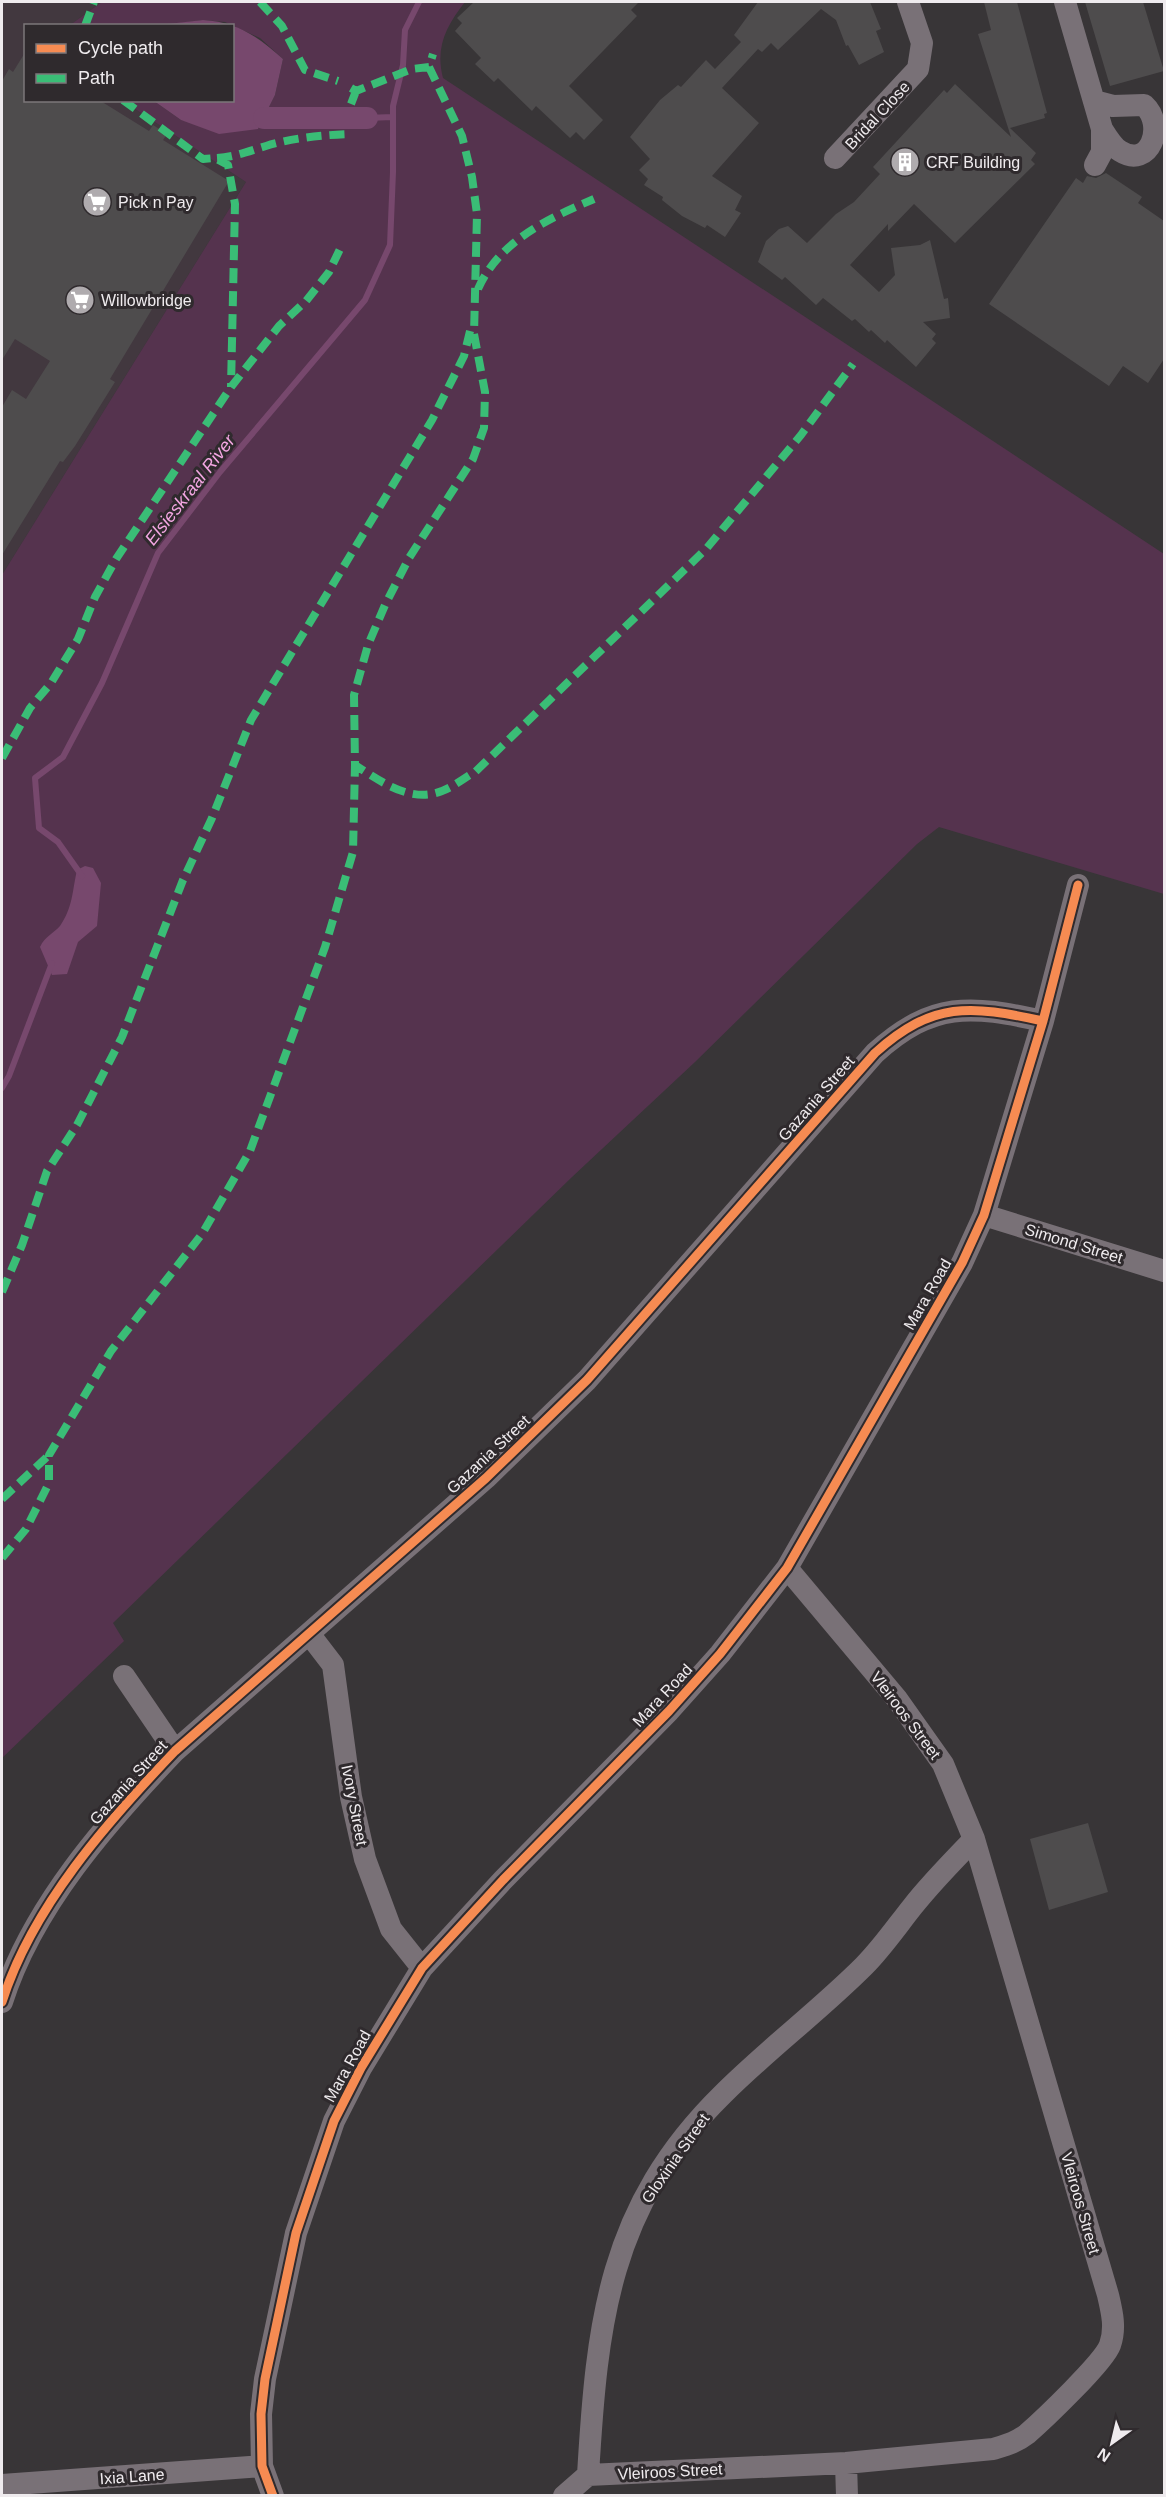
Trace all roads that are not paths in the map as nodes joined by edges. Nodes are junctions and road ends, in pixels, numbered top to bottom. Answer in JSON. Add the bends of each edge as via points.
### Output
{"nodes":[{"id":1,"x":908,"y":2,"type":"edge"},
{"id":2,"x":1065,"y":2,"type":"edge"},
{"id":3,"x":1094,"y":101,"type":"junction"},
{"id":4,"x":1102,"y":129,"type":"junction"},
{"id":5,"x":836,"y":158,"type":"dead end"},
{"id":6,"x":1095,"y":165,"type":"dead end"},
{"id":7,"x":1078,"y":885,"type":"dead end"},
{"id":8,"x":1042,"y":1021,"type":"junction"},
{"id":9,"x":984,"y":1215,"type":"junction"},
{"id":10,"x":1164,"y":1271,"type":"edge"},
{"id":11,"x":787,"y":1568,"type":"junction"},
{"id":12,"x":310,"y":1635,"type":"junction"},
{"id":13,"x":124,"y":1676,"type":"dead end"},
{"id":14,"x":175,"y":1750,"type":"junction"},
{"id":15,"x":974,"y":1839,"type":"junction"},
{"id":16,"x":422,"y":1968,"type":"junction"},
{"id":17,"x":2,"y":2002,"type":"edge"},
{"id":18,"x":846,"y":2463,"type":"junction"},
{"id":19,"x":262,"y":2466,"type":"junction"},
{"id":20,"x":588,"y":2475,"type":"junction"},
{"id":21,"x":2,"y":2485,"type":"edge"},
{"id":22,"x":273,"y":2496,"type":"edge"},
{"id":23,"x":564,"y":2496,"type":"edge"},
{"id":24,"x":847,"y":2496,"type":"edge"}],
"edges":[{"from":1,"to":5,"type":"street","name":"Bridal Close","via":[[922,43],[918,69]]},
{"from":2,"to":3,"type":"street"},
{"from":3,"to":4,"type":"street"},
{"from":3,"to":4,"type":"street","via":[[1113,106],[1143,105],[1156,116],[1160,133],[1153,148],[1138,155],[1121,152]]},
{"from":4,"to":6,"type":"street","via":[[1102,152]]},
{"from":7,"to":8,"type":"street","name":"Mara Road"},
{"from":8,"to":9,"type":"street","name":"Mara Road"},
{"from":8,"to":12,"type":"street","name":"Gazania Street","via":[[999,1011],[965,1009],[918,1021],[894,1036],[587,1380],[486,1478]]},
{"from":9,"to":10,"type":"street","name":"Simond Street"},
{"from":9,"to":11,"type":"street","name":"Mara Road","via":[[962,1263]]},
{"from":11,"to":15,"type":"street","name":"Vleiroos Street","via":[[927,1739],[943,1764]]},
{"from":11,"to":16,"type":"street","name":"Mara Road","via":[[720,1654],[669,1711]]},
{"from":12,"to":14,"type":"street","name":"Gazania Street"},
{"from":12,"to":16,"type":"street","name":"Ivory Street","via":[[333,1665],[351,1797],[365,1859],[392,1929]]},
{"from":13,"to":14,"type":"street"},
{"from":14,"to":17,"type":"street","name":"Gazania Street","via":[[74,1867],[26,1946]]},
{"from":15,"to":18,"type":"street","name":"Vleiroos Street","via":[[1108,2295],[1113,2333],[1109,2348],[1098,2362],[1027,2434],[1012,2443],[993,2449]]},
{"from":15,"to":20,"type":"street","name":"Gloxinia Street","via":[[865,1965],[723,2094],[693,2126],[657,2177],[616,2261],[606,2304],[594,2373]]},
{"from":16,"to":19,"type":"street","name":"Mara Road","via":[[361,2068],[334,2121],[296,2233],[262,2399]]},
{"from":18,"to":20,"type":"street","name":"Vleiroos Street"},
{"from":18,"to":24,"type":"street"},
{"from":19,"to":21,"type":"street","name":"Ixia Lane"},
{"from":19,"to":22,"type":"street","name":"Mara Road"},
{"from":20,"to":23,"type":"street"}]}
